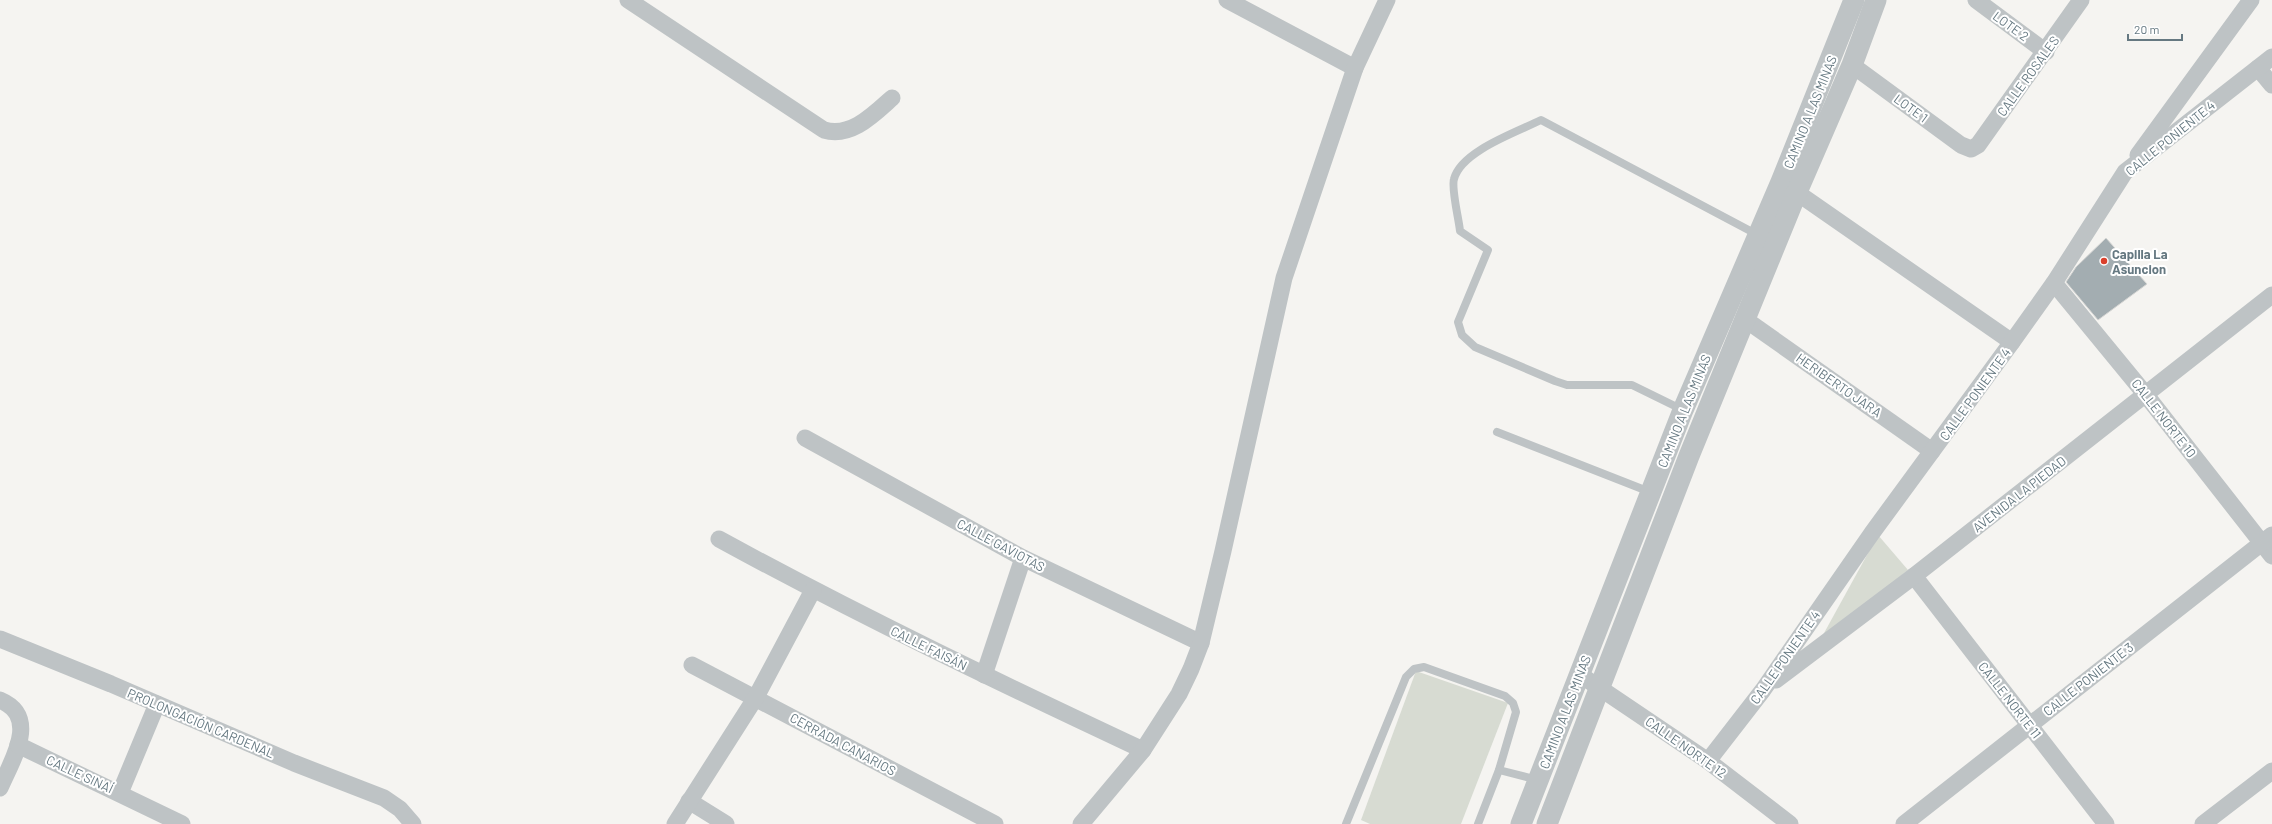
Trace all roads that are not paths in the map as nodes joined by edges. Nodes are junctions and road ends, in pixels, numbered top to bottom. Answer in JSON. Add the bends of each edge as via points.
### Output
{"nodes":[{"id":1,"x":628,"y":0,"type":"edge"},
{"id":2,"x":1227,"y":0,"type":"edge"},
{"id":3,"x":1388,"y":0,"type":"edge"},
{"id":4,"x":1854,"y":0,"type":"edge"},
{"id":5,"x":1876,"y":0,"type":"edge"},
{"id":6,"x":1976,"y":0,"type":"edge"},
{"id":7,"x":2081,"y":0,"type":"edge"},
{"id":8,"x":2251,"y":0,"type":"edge"},
{"id":9,"x":2046,"y":52,"type":"junction"},
{"id":10,"x":2272,"y":58,"type":"edge"},
{"id":11,"x":1852,"y":65,"type":"junction"},
{"id":12,"x":1356,"y":68,"type":"junction"},
{"id":13,"x":2258,"y":68,"type":"junction"},
{"id":14,"x":2272,"y":85,"type":"edge"},
{"id":15,"x":892,"y":98,"type":"dead end"},
{"id":16,"x":1971,"y":149,"type":"joint"},
{"id":17,"x":2125,"y":172,"type":"junction"},
{"id":18,"x":1789,"y":187,"type":"junction"},
{"id":19,"x":1758,"y":235,"type":"junction"},
{"id":20,"x":2054,"y":283,"type":"junction"},
{"id":21,"x":2272,"y":295,"type":"edge"},
{"id":22,"x":1746,"y":320,"type":"junction"},
{"id":23,"x":2012,"y":342,"type":"junction"},
{"id":24,"x":2146,"y":395,"type":"junction"},
{"id":25,"x":1684,"y":410,"type":"junction"},
{"id":26,"x":1497,"y":432,"type":"dead end"},
{"id":27,"x":805,"y":438,"type":"dead end"},
{"id":28,"x":1932,"y":451,"type":"junction"},
{"id":29,"x":1651,"y":492,"type":"junction"},
{"id":30,"x":719,"y":539,"type":"dead end"},
{"id":31,"x":2269,"y":544,"type":"edge"},
{"id":32,"x":1023,"y":558,"type":"junction"},
{"id":33,"x":1914,"y":576,"type":"junction"},
{"id":34,"x":813,"y":590,"type":"junction"},
{"id":35,"x":0,"y":639,"type":"edge"},
{"id":36,"x":1201,"y":643,"type":"junction"},
{"id":37,"x":692,"y":665,"type":"dead end"},
{"id":38,"x":1579,"y":674,"type":"junction"},
{"id":39,"x":984,"y":675,"type":"junction"},
{"id":40,"x":1601,"y":687,"type":"junction"},
{"id":41,"x":1763,"y":690,"type":"junction"},
{"id":42,"x":756,"y":697,"type":"junction"},
{"id":43,"x":0,"y":700,"type":"edge"},
{"id":44,"x":157,"y":704,"type":"junction"},
{"id":45,"x":2029,"y":725,"type":"junction"},
{"id":46,"x":18,"y":745,"type":"junction"},
{"id":47,"x":1143,"y":750,"type":"junction"},
{"id":48,"x":1708,"y":761,"type":"junction"},
{"id":49,"x":1499,"y":770,"type":"junction"},
{"id":50,"x":2272,"y":771,"type":"edge"},
{"id":51,"x":1538,"y":780,"type":"junction"},
{"id":52,"x":0,"y":788,"type":"edge"},
{"id":53,"x":120,"y":793,"type":"junction"},
{"id":54,"x":689,"y":801,"type":"junction"},
{"id":55,"x":1552,"y":821,"type":"edge"},
{"id":56,"x":182,"y":824,"type":"edge"},
{"id":57,"x":413,"y":824,"type":"edge"},
{"id":58,"x":675,"y":824,"type":"edge"},
{"id":59,"x":726,"y":824,"type":"edge"},
{"id":60,"x":995,"y":824,"type":"edge"},
{"id":61,"x":1081,"y":824,"type":"edge"},
{"id":62,"x":1346,"y":824,"type":"edge"},
{"id":63,"x":1478,"y":824,"type":"edge"},
{"id":64,"x":1521,"y":824,"type":"edge"},
{"id":65,"x":1790,"y":824,"type":"edge"},
{"id":66,"x":1904,"y":824,"type":"edge"},
{"id":67,"x":2106,"y":824,"type":"edge"},
{"id":68,"x":2203,"y":824,"type":"edge"}],
"edges":[{"from":1,"to":15,"type":"street","via":[[824,130],[842,132],[856,126]]},
{"from":2,"to":12,"type":"street"},
{"from":3,"to":12,"type":"street"},
{"from":4,"to":18,"type":"street","name":"CAMINO A LAS MINAS"},
{"from":5,"to":11,"type":"street","name":"CAMINO A LAS MINAS"},
{"from":6,"to":9,"type":"street","name":"LOTE 2"},
{"from":7,"to":9,"type":"street","name":"CALLE ROSALES"},
{"from":8,"to":17,"type":"street"},
{"from":9,"to":16,"type":"street","name":"CALLE ROSALES","via":[[1978,145]]},
{"from":10,"to":13,"type":"street","name":"CALLE PONIENTE 4"},
{"from":11,"to":16,"type":"street","name":"LOTE 1","via":[[1961,145]]},
{"from":11,"to":18,"type":"street","name":"CAMINO A LAS MINAS"},
{"from":12,"to":36,"type":"street","via":[[1284,278]]},
{"from":13,"to":14,"type":"street"},
{"from":13,"to":17,"type":"street","name":"CALLE PONIENTE 4"},
{"from":17,"to":20,"type":"street","name":"CALLE PONIENTE 4"},
{"from":18,"to":19,"type":"street","name":"CAMINO A LAS MINAS"},
{"from":18,"to":22,"type":"street","name":"CAMINO A LAS MINAS"},
{"from":18,"to":23,"type":"street"},
{"from":19,"to":25,"type":"street","name":"CAMINO A LAS MINAS"},
{"from":19,"to":25,"type":"lane","via":[[1541,120],[1470,156],[1459,167],[1453,180],[1460,231],[1488,250],[1458,322],[1462,335],[1475,347],[1568,385],[1632,385]]},
{"from":20,"to":23,"type":"street","name":"CALLE PONIENTE 4"},
{"from":20,"to":24,"type":"street","name":"CALLE NORTE 10"},
{"from":21,"to":24,"type":"street","name":"AVENIDA LA PIEDAD"},
{"from":22,"to":28,"type":"street","name":"HERIBERTO JARA"},
{"from":22,"to":40,"type":"street","name":"CAMINO A LAS MINAS","via":[[1689,456]]},
{"from":23,"to":28,"type":"street","name":"CALLE PONIENTE 4"},
{"from":24,"to":31,"type":"street","name":"CALLE NORTE 10"},
{"from":24,"to":33,"type":"street","name":"AVENIDA LA PIEDAD"},
{"from":25,"to":29,"type":"street","name":"CAMINO A LAS MINAS"},
{"from":26,"to":29,"type":"lane"},
{"from":27,"to":32,"type":"street","name":"CALLE GAVIOTAS"},
{"from":28,"to":41,"type":"street","name":"CALLE PONIENTE 4"},
{"from":29,"to":38,"type":"street","name":"CAMINO A LAS MINAS"},
{"from":30,"to":34,"type":"street","name":"CALLE FAISÁN"},
{"from":31,"to":45,"type":"street","name":"CALLE PONIENTE 3"},
{"from":32,"to":36,"type":"street","name":"CALLE GAVIOTAS"},
{"from":32,"to":39,"type":"street"},
{"from":33,"to":41,"type":"street","name":"AVENIDA LA PIEDAD"},
{"from":33,"to":45,"type":"street","name":"CALLE NORTE 11"},
{"from":34,"to":39,"type":"street","name":"CALLE FAISÁN"},
{"from":34,"to":42,"type":"street"},
{"from":35,"to":44,"type":"street","name":"PROLONGACIÓN CARDENAL"},
{"from":36,"to":47,"type":"street","via":[[1179,694]]},
{"from":37,"to":42,"type":"street","name":"CERRADA CANARIOS"},
{"from":38,"to":40,"type":"street","name":"CALLE NORTE 12"},
{"from":38,"to":51,"type":"street","name":"CAMINO A LAS MINAS"},
{"from":39,"to":47,"type":"street","name":"CALLE FAISÁN"},
{"from":40,"to":48,"type":"street","name":"CALLE NORTE 12"},
{"from":40,"to":55,"type":"street","name":"CAMINO A LAS MINAS"},
{"from":41,"to":48,"type":"street","name":"CALLE PONIENTE 4"},
{"from":42,"to":54,"type":"street"},
{"from":42,"to":60,"type":"street","name":"CERRADA CANARIOS"},
{"from":43,"to":46,"type":"street","via":[[18,713],[22,725]]},
{"from":44,"to":53,"type":"street"},
{"from":44,"to":57,"type":"street","name":"PROLONGACIÓN CARDENAL","via":[[294,763],[384,798],[400,808]]},
{"from":45,"to":66,"type":"street","name":"CALLE PONIENTE 3"},
{"from":45,"to":67,"type":"street","name":"CALLE NORTE 11"},
{"from":46,"to":52,"type":"street"},
{"from":46,"to":53,"type":"street","name":"CALLE SINAÍ"},
{"from":47,"to":61,"type":"street"},
{"from":48,"to":65,"type":"street","name":"CALLE NORTE 12"},
{"from":49,"to":51,"type":"lane"},
{"from":49,"to":62,"type":"lane","via":[[1516,712],[1513,703],[1505,696],[1424,667],[1414,669],[1406,677]]},
{"from":49,"to":63,"type":"lane"},
{"from":50,"to":68,"type":"street"},
{"from":51,"to":64,"type":"street","name":"CAMINO A LAS MINAS"},
{"from":53,"to":56,"type":"street","name":"CALLE SINAÍ"},
{"from":54,"to":58,"type":"street"},
{"from":54,"to":59,"type":"street"}]}
